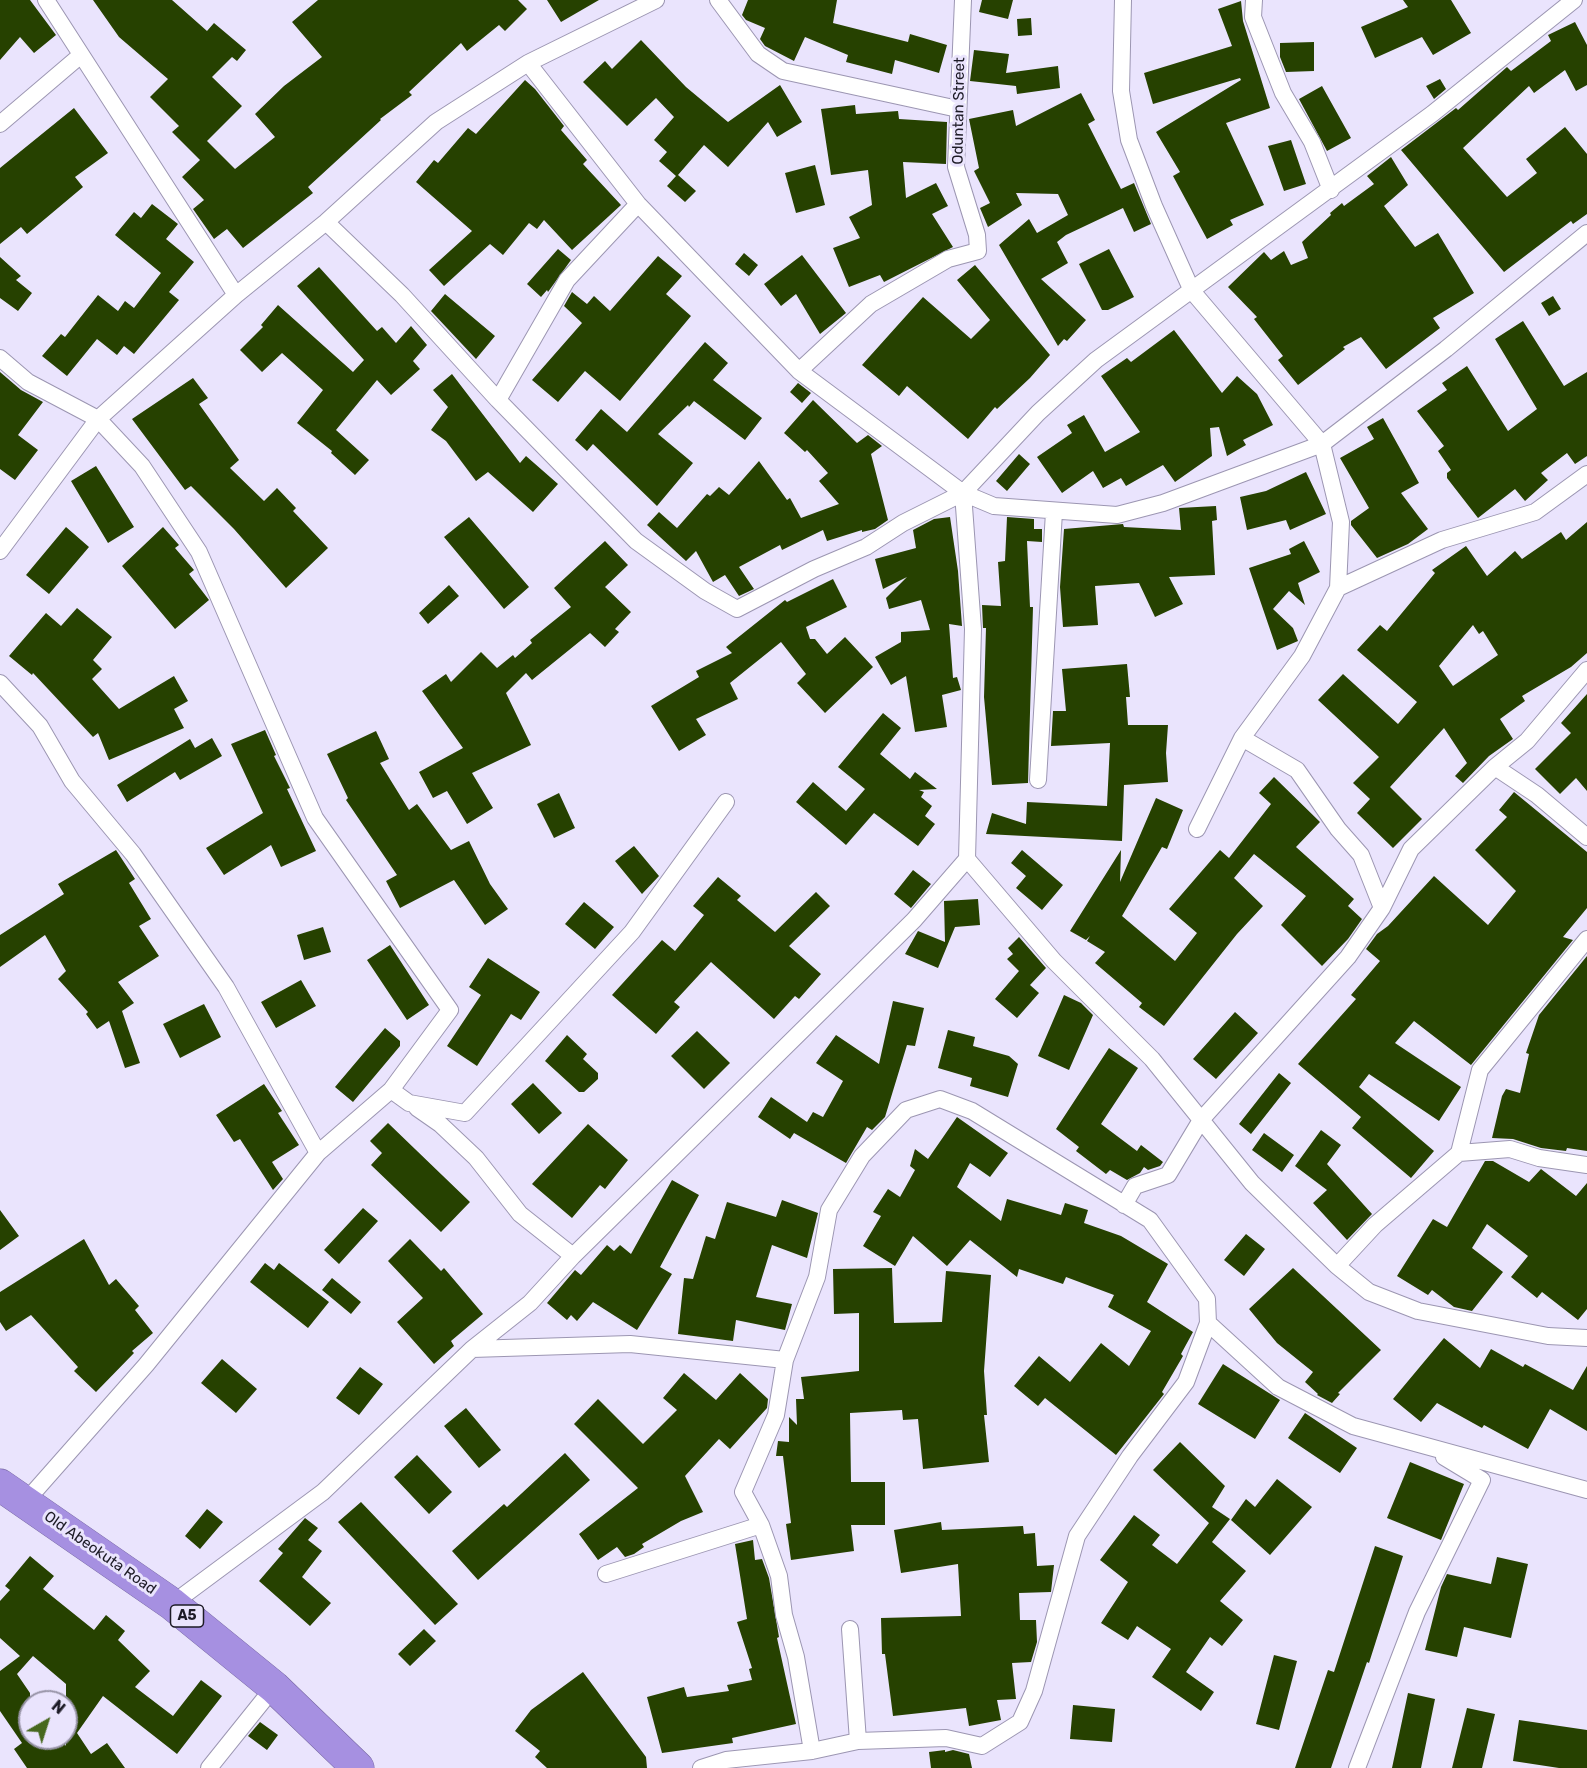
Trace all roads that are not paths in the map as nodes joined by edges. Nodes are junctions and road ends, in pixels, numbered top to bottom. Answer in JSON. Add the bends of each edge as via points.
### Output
{"nodes":[{"id":1,"x":46,"y":0,"type":"edge"},
{"id":2,"x":656,"y":0,"type":"edge"},
{"id":3,"x":718,"y":0,"type":"edge"},
{"id":4,"x":963,"y":0,"type":"edge"},
{"id":5,"x":1123,"y":0,"type":"edge"},
{"id":6,"x":1254,"y":0,"type":"edge"},
{"id":7,"x":1574,"y":0,"type":"edge"},
{"id":8,"x":81,"y":55,"type":"junction"},
{"id":9,"x":528,"y":63,"type":"junction"},
{"id":10,"x":958,"y":109,"type":"junction"},
{"id":11,"x":0,"y":124,"type":"edge"},
{"id":12,"x":1331,"y":190,"type":"junction"},
{"id":13,"x":638,"y":204,"type":"junction"},
{"id":14,"x":326,"y":222,"type":"junction"},
{"id":15,"x":1587,"y":233,"type":"edge"},
{"id":16,"x":1192,"y":291,"type":"junction"},
{"id":17,"x":236,"y":295,"type":"junction"},
{"id":18,"x":0,"y":358,"type":"edge"},
{"id":19,"x":799,"y":371,"type":"junction"},
{"id":20,"x":498,"y":400,"type":"junction"},
{"id":21,"x":98,"y":419,"type":"junction"},
{"id":22,"x":1322,"y":444,"type":"junction"},
{"id":23,"x":1587,"y":474,"type":"edge"},
{"id":24,"x":963,"y":493,"type":"junction"},
{"id":25,"x":1054,"y":512,"type":"junction"},
{"id":26,"x":0,"y":551,"type":"edge"},
{"id":27,"x":1338,"y":588,"type":"junction"},
{"id":28,"x":1587,"y":670,"type":"edge"},
{"id":29,"x":0,"y":683,"type":"edge"},
{"id":30,"x":1242,"y":738,"type":"junction"},
{"id":31,"x":1495,"y":766,"type":"junction"},
{"id":32,"x":1038,"y":780,"type":"dead end"},
{"id":33,"x":726,"y":802,"type":"dead end"},
{"id":34,"x":1197,"y":829,"type":"dead end"},
{"id":35,"x":1587,"y":837,"type":"edge"},
{"id":36,"x":967,"y":859,"type":"junction"},
{"id":37,"x":1382,"y":908,"type":"junction"},
{"id":38,"x":1587,"y":939,"type":"edge"},
{"id":39,"x":391,"y":1090,"type":"junction"},
{"id":40,"x":409,"y":1103,"type":"junction"},
{"id":41,"x":1201,"y":1120,"type":"junction"},
{"id":42,"x":318,"y":1153,"type":"junction"},
{"id":43,"x":1460,"y":1153,"type":"junction"},
{"id":44,"x":1587,"y":1165,"type":"edge"},
{"id":45,"x":1124,"y":1205,"type":"junction"},
{"id":46,"x":573,"y":1256,"type":"junction"},
{"id":47,"x":1336,"y":1266,"type":"junction"},
{"id":48,"x":1208,"y":1323,"type":"junction"},
{"id":49,"x":1587,"y":1338,"type":"edge"},
{"id":50,"x":472,"y":1349,"type":"junction"},
{"id":51,"x":785,"y":1360,"type":"junction"},
{"id":52,"x":1426,"y":1446,"type":"junction"},
{"id":53,"x":1587,"y":1490,"type":"edge"},
{"id":54,"x":13,"y":1493,"type":"edge"},
{"id":55,"x":761,"y":1525,"type":"junction"},
{"id":56,"x":606,"y":1574,"type":"dead end"},
{"id":57,"x":172,"y":1604,"type":"junction"},
{"id":58,"x":850,"y":1629,"type":"dead end"},
{"id":59,"x":274,"y":1687,"type":"junction"},
{"id":60,"x":858,"y":1741,"type":"junction"},
{"id":61,"x":812,"y":1751,"type":"junction"},
{"id":62,"x":209,"y":1768,"type":"edge"},
{"id":63,"x":357,"y":1768,"type":"edge"},
{"id":64,"x":701,"y":1768,"type":"edge"},
{"id":65,"x":1357,"y":1768,"type":"edge"}],
"edges":[{"from":1,"to":8,"type":"street"},
{"from":2,"to":9,"type":"street"},
{"from":3,"to":10,"type":"street","via":[[758,54],[783,71]]},
{"from":4,"to":10,"type":"street","name":"Oduntan Street"},
{"from":5,"to":16,"type":"street","via":[[1121,91],[1129,140]]},
{"from":6,"to":12,"type":"street","via":[[1253,17],[1283,93],[1312,142]]},
{"from":7,"to":12,"type":"street"},
{"from":8,"to":11,"type":"street"},
{"from":8,"to":17,"type":"street"},
{"from":9,"to":13,"type":"street"},
{"from":9,"to":14,"type":"street","via":[[436,122]]},
{"from":10,"to":19,"type":"street","name":"Oduntan Street","via":[[956,167],[977,235],[978,251],[948,259],[871,304]]},
{"from":12,"to":16,"type":"street"},
{"from":13,"to":19,"type":"street"},
{"from":13,"to":20,"type":"street","via":[[567,280]]},
{"from":14,"to":17,"type":"street"},
{"from":14,"to":20,"type":"street","via":[[402,295]]},
{"from":15,"to":22,"type":"street"},
{"from":16,"to":22,"type":"street"},
{"from":16,"to":24,"type":"street","via":[[1095,360],[1038,413]]},
{"from":17,"to":21,"type":"street"},
{"from":18,"to":21,"type":"street","via":[[28,382]]},
{"from":19,"to":24,"type":"street"},
{"from":20,"to":24,"type":"street","via":[[636,542],[737,609],[866,547]]},
{"from":21,"to":26,"type":"street"},
{"from":21,"to":39,"type":"street","via":[[141,466],[199,552],[315,818],[450,1010]]},
{"from":22,"to":25,"type":"street","via":[[1163,503],[1117,515]]},
{"from":22,"to":27,"type":"street","via":[[1341,522]]},
{"from":23,"to":27,"type":"street","via":[[1535,512],[1442,540]]},
{"from":24,"to":25,"type":"street","via":[[994,506]]},
{"from":24,"to":36,"type":"street","via":[[973,629]]},
{"from":25,"to":32,"type":"street"},
{"from":27,"to":30,"type":"street","via":[[1302,656]]},
{"from":28,"to":31,"type":"street","via":[[1527,741]]},
{"from":29,"to":42,"type":"street","via":[[40,726],[72,782],[133,854],[226,987]]},
{"from":30,"to":34,"type":"street"},
{"from":30,"to":37,"type":"street","via":[[1297,770],[1338,830],[1361,855]]},
{"from":31,"to":35,"type":"street"},
{"from":31,"to":37,"type":"street","via":[[1411,849]]},
{"from":33,"to":40,"type":"street","via":[[632,932],[465,1113]]},
{"from":36,"to":41,"type":"street","via":[[1054,961],[1152,1059]]},
{"from":36,"to":46,"type":"street","via":[[914,920]]},
{"from":37,"to":41,"type":"street","via":[[1348,957]]},
{"from":38,"to":43,"type":"street","via":[[1480,1071]]},
{"from":39,"to":40,"type":"street"},
{"from":39,"to":42,"type":"street"},
{"from":40,"to":46,"type":"street","via":[[440,1124],[476,1158],[520,1214]]},
{"from":41,"to":45,"type":"street","via":[[1168,1175],[1135,1186]]},
{"from":41,"to":47,"type":"street","via":[[1252,1183]]},
{"from":42,"to":54,"type":"street","via":[[146,1365]]},
{"from":43,"to":44,"type":"street","via":[[1510,1149]]},
{"from":43,"to":47,"type":"street","via":[[1375,1225]]},
{"from":45,"to":48,"type":"street","via":[[1150,1220],[1180,1258],[1207,1299]]},
{"from":45,"to":51,"type":"street","via":[[972,1111],[940,1099],[906,1110],[861,1156],[829,1210],[817,1277]]},
{"from":46,"to":50,"type":"street","via":[[530,1303]]},
{"from":47,"to":49,"type":"street","via":[[1370,1292],[1418,1311],[1548,1336]]},
{"from":48,"to":52,"type":"street","via":[[1278,1387],[1353,1426]]},
{"from":48,"to":60,"type":"street","via":[[1186,1382],[1077,1536],[1034,1691],[1020,1722],[982,1746],[946,1738]]},
{"from":50,"to":51,"type":"street","via":[[630,1344]]},
{"from":50,"to":57,"type":"street","via":[[322,1492]]},
{"from":51,"to":55,"type":"street","via":[[776,1415],[743,1492]]},
{"from":52,"to":53,"type":"street"},
{"from":52,"to":65,"type":"street","via":[[1482,1480],[1417,1612]]},
{"from":54,"to":57,"type":"highway","name":"Old Abeokuta Road","number":"A5"},
{"from":55,"to":56,"type":"street"},
{"from":55,"to":61,"type":"street","via":[[779,1576]]},
{"from":57,"to":59,"type":"highway","name":"Old Abeokuta Road","number":"A5"},
{"from":58,"to":60,"type":"street"},
{"from":59,"to":62,"type":"street"},
{"from":59,"to":63,"type":"highway","name":"Old Abeokuta Road","number":"A5"},
{"from":60,"to":61,"type":"street"},
{"from":61,"to":64,"type":"street","via":[[726,1760]]}]}
